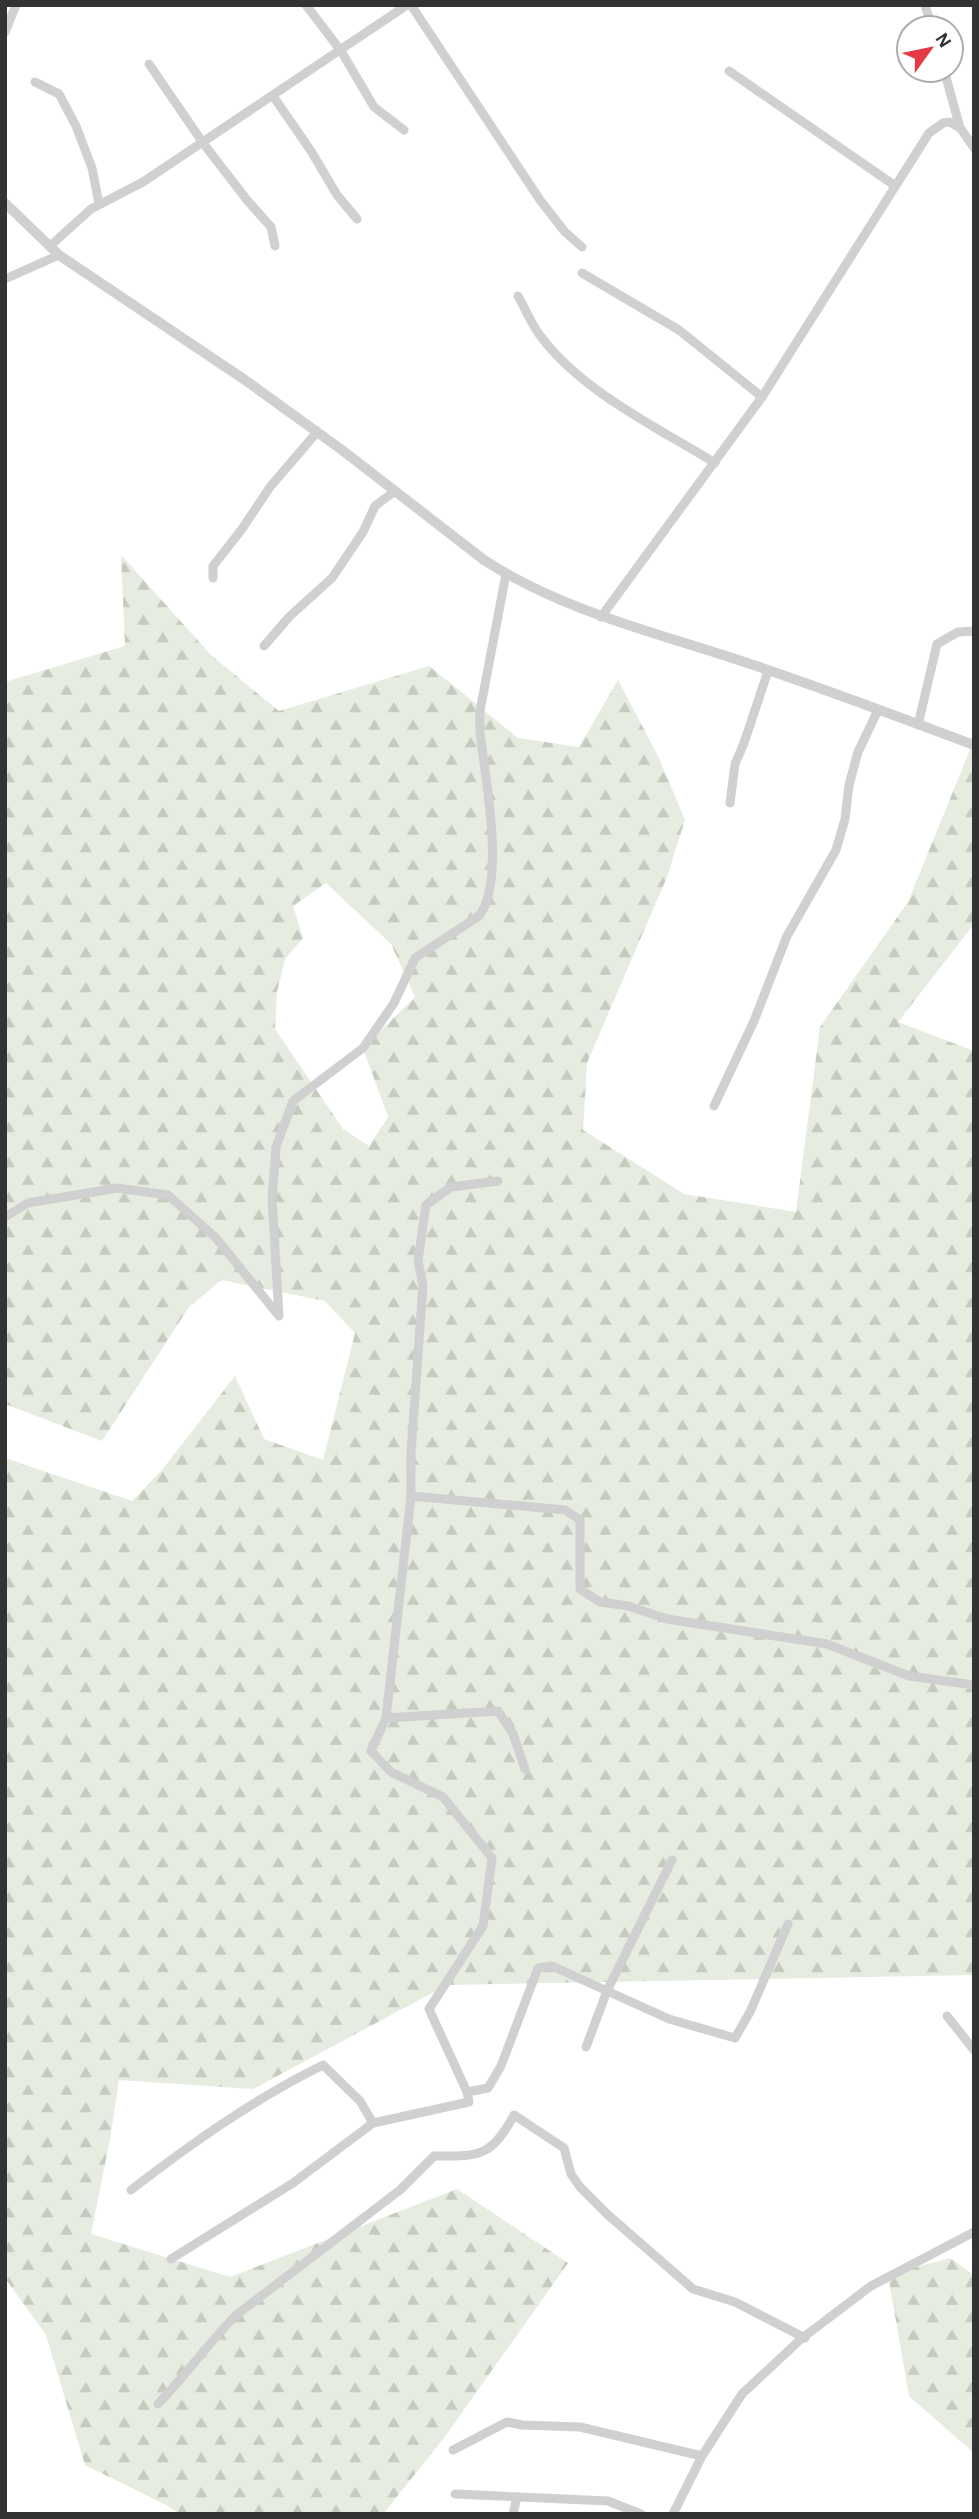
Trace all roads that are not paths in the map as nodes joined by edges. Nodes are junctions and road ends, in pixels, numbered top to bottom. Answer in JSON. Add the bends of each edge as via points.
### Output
{"nodes":[{"id":1,"x":16,"y":5,"type":"edge"},
{"id":2,"x":306,"y":5,"type":"edge"},
{"id":3,"x":409,"y":5,"type":"edge"},
{"id":4,"x":5,"y":32,"type":"edge"},
{"id":5,"x":341,"y":51,"type":"junction"},
{"id":6,"x":149,"y":64,"type":"dead end"},
{"id":7,"x":729,"y":71,"type":"dead end"},
{"id":8,"x":35,"y":82,"type":"dead end"},
{"id":9,"x":948,"y":84,"type":"edge"},
{"id":10,"x":273,"y":96,"type":"junction"},
{"id":11,"x":961,"y":129,"type":"junction"},
{"id":12,"x":404,"y":130,"type":"dead end"},
{"id":13,"x":203,"y":143,"type":"junction"},
{"id":14,"x":974,"y":148,"type":"edge"},
{"id":15,"x":894,"y":185,"type":"junction"},
{"id":16,"x":5,"y":203,"type":"edge"},
{"id":17,"x":99,"y":204,"type":"junction"},
{"id":18,"x":357,"y":219,"type":"dead end"},
{"id":19,"x":50,"y":246,"type":"junction"},
{"id":20,"x":275,"y":246,"type":"dead end"},
{"id":21,"x":582,"y":247,"type":"dead end"},
{"id":22,"x":59,"y":254,"type":"junction"},
{"id":23,"x":582,"y":273,"type":"dead end"},
{"id":24,"x":5,"y":279,"type":"edge"},
{"id":25,"x":518,"y":296,"type":"dead end"},
{"id":26,"x":762,"y":397,"type":"junction"},
{"id":27,"x":317,"y":432,"type":"junction"},
{"id":28,"x":715,"y":463,"type":"junction"},
{"id":29,"x":395,"y":491,"type":"junction"},
{"id":30,"x":506,"y":575,"type":"junction"},
{"id":31,"x":213,"y":578,"type":"dead end"},
{"id":32,"x":601,"y":617,"type":"junction"},
{"id":33,"x":974,"y":631,"type":"edge"},
{"id":34,"x":264,"y":646,"type":"dead end"},
{"id":35,"x":768,"y":671,"type":"junction"},
{"id":36,"x":878,"y":710,"type":"junction"},
{"id":37,"x":918,"y":724,"type":"junction"},
{"id":38,"x":974,"y":745,"type":"edge"},
{"id":39,"x":730,"y":803,"type":"dead end"},
{"id":40,"x":714,"y":1106,"type":"dead end"},
{"id":41,"x":498,"y":1181,"type":"dead end"},
{"id":42,"x":5,"y":1217,"type":"edge"},
{"id":43,"x":411,"y":1496,"type":"junction"},
{"id":44,"x":974,"y":1685,"type":"edge"},
{"id":45,"x":386,"y":1718,"type":"junction"},
{"id":46,"x":525,"y":1769,"type":"dead end"},
{"id":47,"x":671,"y":1860,"type":"dead end"},
{"id":48,"x":788,"y":1924,"type":"dead end"},
{"id":49,"x":607,"y":1991,"type":"junction"},
{"id":50,"x":947,"y":2016,"type":"dead end"},
{"id":51,"x":586,"y":2047,"type":"dead end"},
{"id":52,"x":974,"y":2050,"type":"edge"},
{"id":53,"x":467,"y":2092,"type":"junction"},
{"id":54,"x":373,"y":2123,"type":"junction"},
{"id":55,"x":131,"y":2190,"type":"dead end"},
{"id":56,"x":974,"y":2232,"type":"edge"},
{"id":57,"x":171,"y":2259,"type":"dead end"},
{"id":58,"x":804,"y":2338,"type":"junction"},
{"id":59,"x":158,"y":2404,"type":"dead end"},
{"id":60,"x":453,"y":2450,"type":"dead end"},
{"id":61,"x":702,"y":2456,"type":"junction"},
{"id":62,"x":455,"y":2494,"type":"dead end"},
{"id":63,"x":517,"y":2497,"type":"junction"},
{"id":64,"x":513,"y":2514,"type":"edge"},
{"id":65,"x":642,"y":2514,"type":"edge"},
{"id":66,"x":673,"y":2514,"type":"edge"}],
"edges":[{"from":1,"to":4,"type":"street"},
{"from":2,"to":5,"type":"street"},
{"from":3,"to":5,"type":"street"},
{"from":3,"to":21,"type":"street","via":[[540,200]]},
{"from":5,"to":10,"type":"street"},
{"from":5,"to":12,"type":"street","via":[[374,107]]},
{"from":6,"to":13,"type":"street"},
{"from":7,"to":15,"type":"street"},
{"from":8,"to":17,"type":"street","via":[[59,94],[76,126]]},
{"from":9,"to":11,"type":"street"},
{"from":10,"to":13,"type":"street"},
{"from":10,"to":18,"type":"street"},
{"from":11,"to":14,"type":"street"},
{"from":11,"to":15,"type":"street","via":[[950,121],[929,133]]},
{"from":13,"to":17,"type":"street"},
{"from":13,"to":20,"type":"street","via":[[271,227]]},
{"from":15,"to":26,"type":"street"},
{"from":16,"to":19,"type":"street"},
{"from":17,"to":19,"type":"street"},
{"from":19,"to":22,"type":"street"},
{"from":22,"to":24,"type":"street"},
{"from":22,"to":27,"type":"street"},
{"from":23,"to":26,"type":"street","via":[[679,330]]},
{"from":25,"to":28,"type":"street","via":[[541,337],[570,369]]},
{"from":26,"to":28,"type":"street"},
{"from":27,"to":29,"type":"street"},
{"from":27,"to":31,"type":"street","via":[[213,566]]},
{"from":28,"to":32,"type":"street"},
{"from":29,"to":30,"type":"street"},
{"from":29,"to":34,"type":"street","via":[[375,506],[332,578]]},
{"from":30,"to":32,"type":"street"},
{"from":30,"to":42,"type":"street","via":[[480,710],[494,867],[487,906],[415,958],[394,1003],[363,1048],[293,1101],[276,1147],[272,1199],[279,1317],[216,1238],[169,1195],[117,1188],[28,1203]]},
{"from":32,"to":35,"type":"street"},
{"from":33,"to":37,"type":"street","via":[[958,632],[937,643]]},
{"from":35,"to":36,"type":"street"},
{"from":35,"to":39,"type":"street","via":[[735,764]]},
{"from":36,"to":37,"type":"street"},
{"from":36,"to":40,"type":"street","via":[[858,752],[836,850],[790,929]]},
{"from":37,"to":38,"type":"street"},
{"from":41,"to":43,"type":"street","via":[[452,1187],[426,1205],[418,1261],[423,1285]]},
{"from":43,"to":44,"type":"street","via":[[565,1510],[580,1520],[580,1589],[600,1602],[667,1619],[827,1644],[909,1676]]},
{"from":43,"to":45,"type":"street"},
{"from":45,"to":46,"type":"street","via":[[498,1711],[513,1734]]},
{"from":45,"to":53,"type":"street","via":[[372,1751],[391,1772],[443,1797],[492,1858],[483,1926],[429,2009]]},
{"from":47,"to":49,"type":"street"},
{"from":48,"to":49,"type":"street","via":[[735,2038],[669,2019]]},
{"from":49,"to":51,"type":"street"},
{"from":49,"to":53,"type":"street","via":[[552,1966],[538,1968],[501,2066],[488,2088]]},
{"from":50,"to":52,"type":"street"},
{"from":53,"to":54,"type":"street","via":[[469,2102]]},
{"from":54,"to":55,"type":"street","via":[[360,2101],[323,2065],[201,2137]]},
{"from":54,"to":57,"type":"street","via":[[293,2183]]},
{"from":56,"to":58,"type":"street","via":[[872,2286]]},
{"from":58,"to":59,"type":"street","via":[[735,2302],[693,2289],[580,2187],[570,2174],[564,2148],[513,2116],[501,2140],[474,2156],[434,2156],[400,2190],[234,2316]]},
{"from":58,"to":61,"type":"street","via":[[742,2394]]},
{"from":60,"to":61,"type":"street","via":[[507,2422],[580,2427]]},
{"from":61,"to":66,"type":"street"},
{"from":62,"to":63,"type":"street"},
{"from":63,"to":64,"type":"street"},
{"from":63,"to":65,"type":"street","via":[[608,2501]]}]}
